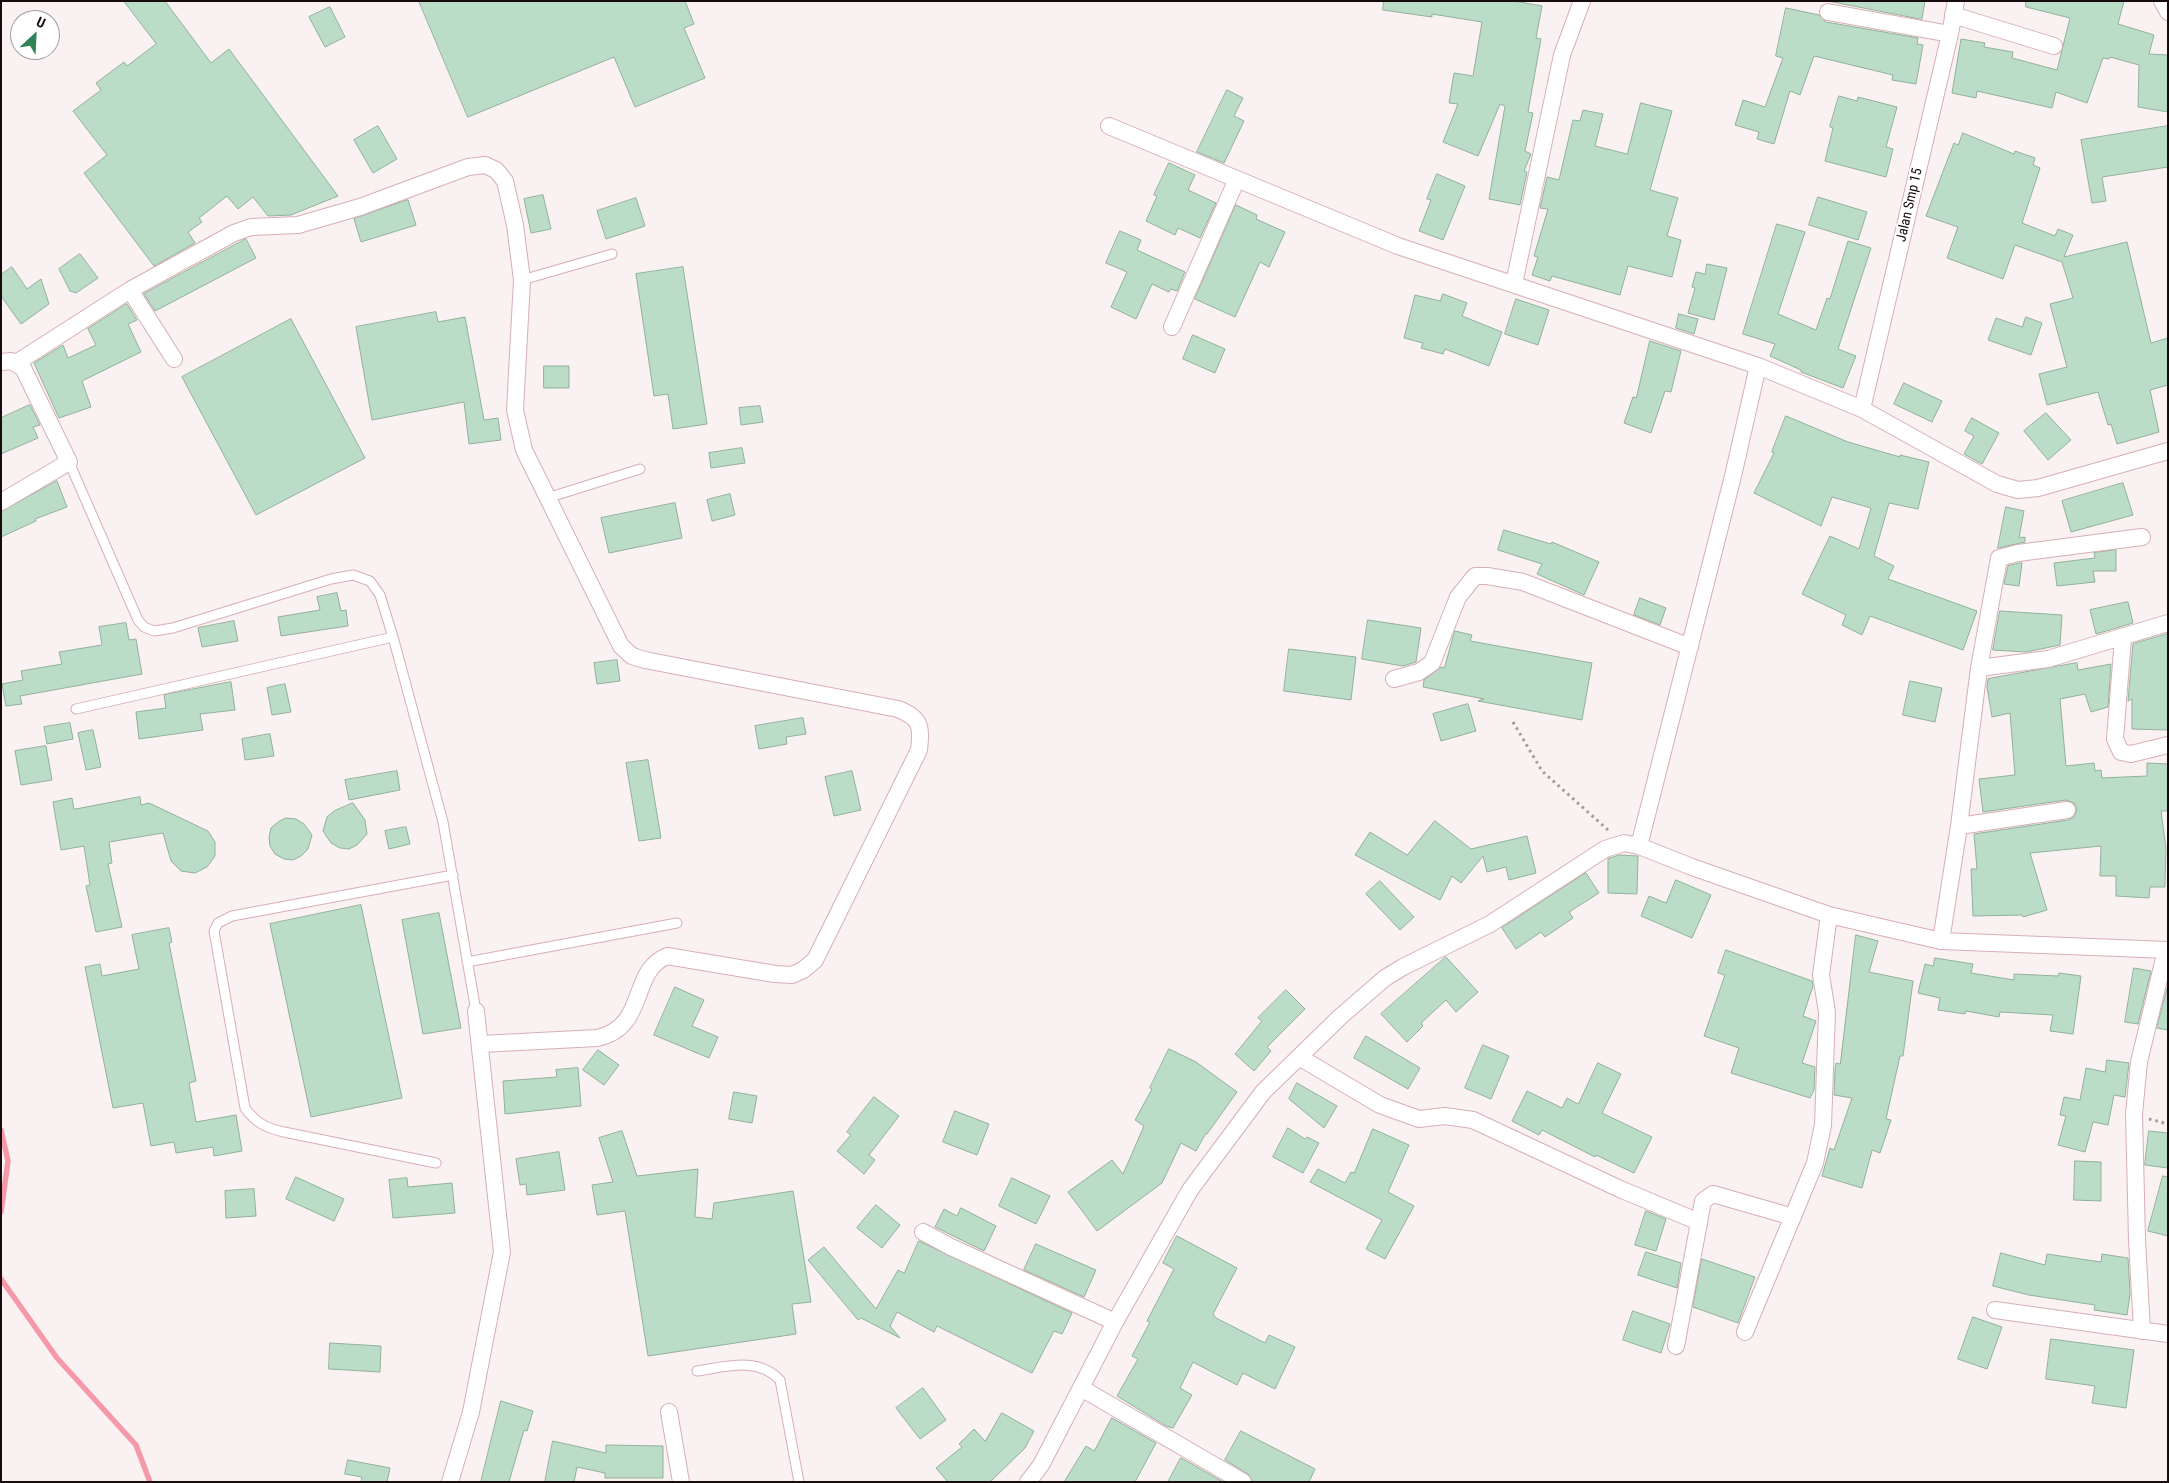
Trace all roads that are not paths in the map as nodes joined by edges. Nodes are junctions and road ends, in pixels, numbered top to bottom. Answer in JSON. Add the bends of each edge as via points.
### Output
{"nodes":[{"id":1,"x":1582,"y":1,"type":"edge"},
{"id":2,"x":2162,"y":1,"type":"edge"},
{"id":3,"x":1955,"y":8,"type":"edge"},
{"id":4,"x":1828,"y":12,"type":"dead end"},
{"id":5,"x":2168,"y":12,"type":"edge"},
{"id":6,"x":1950,"y":34,"type":"junction"},
{"id":7,"x":2054,"y":46,"type":"dead end"},
{"id":8,"x":1108,"y":126,"type":"dead end"},
{"id":9,"x":1237,"y":179,"type":"junction"},
{"id":10,"x":612,"y":254,"type":"dead end"},
{"id":11,"x":522,"y":280,"type":"junction"},
{"id":12,"x":1514,"y":284,"type":"junction"},
{"id":13,"x":130,"y":290,"type":"junction"},
{"id":14,"x":1172,"y":327,"type":"dead end"},
{"id":15,"x":174,"y":359,"type":"dead end"},
{"id":16,"x":9,"y":362,"type":"edge"},
{"id":17,"x":1758,"y":366,"type":"junction"},
{"id":18,"x":1862,"y":409,"type":"junction"},
{"id":19,"x":2168,"y":451,"type":"edge"},
{"id":20,"x":68,"y":462,"type":"junction"},
{"id":21,"x":640,"y":469,"type":"dead end"},
{"id":22,"x":547,"y":498,"type":"junction"},
{"id":23,"x":1,"y":502,"type":"edge"},
{"id":24,"x":2142,"y":536,"type":"dead end"},
{"id":25,"x":2168,"y":623,"type":"edge"},
{"id":26,"x":393,"y":637,"type":"junction"},
{"id":27,"x":2123,"y":638,"type":"junction"},
{"id":28,"x":1690,"y":647,"type":"junction"},
{"id":29,"x":1979,"y":668,"type":"junction"},
{"id":30,"x":1394,"y":679,"type":"dead end"},
{"id":31,"x":76,"y":709,"type":"dead end"},
{"id":32,"x":2168,"y":745,"type":"edge"},
{"id":33,"x":2068,"y":810,"type":"dead end"},
{"id":34,"x":1959,"y":826,"type":"junction"},
{"id":35,"x":1632,"y":845,"type":"junction"},
{"id":36,"x":453,"y":875,"type":"junction"},
{"id":37,"x":1829,"y":915,"type":"junction"},
{"id":38,"x":678,"y":922,"type":"dead end"},
{"id":39,"x":1941,"y":941,"type":"junction"},
{"id":40,"x":2167,"y":950,"type":"edge"},
{"id":41,"x":467,"y":962,"type":"junction"},
{"id":42,"x":476,"y":1011,"type":"joint"},
{"id":43,"x":481,"y":1044,"type":"junction"},
{"id":44,"x":1299,"y":1057,"type":"junction"},
{"id":45,"x":436,"y":1163,"type":"dead end"},
{"id":46,"x":1793,"y":1217,"type":"junction"},
{"id":47,"x":1699,"y":1222,"type":"junction"},
{"id":48,"x":923,"y":1232,"type":"dead end"},
{"id":49,"x":1995,"y":1310,"type":"dead end"},
{"id":50,"x":1115,"y":1322,"type":"junction"},
{"id":51,"x":2142,"y":1331,"type":"junction"},
{"id":52,"x":1745,"y":1332,"type":"dead end"},
{"id":53,"x":2168,"y":1334,"type":"edge"},
{"id":54,"x":1676,"y":1346,"type":"dead end"},
{"id":55,"x":697,"y":1371,"type":"dead end"},
{"id":56,"x":1080,"y":1388,"type":"junction"},
{"id":57,"x":669,"y":1412,"type":"dead end"},
{"id":58,"x":450,"y":1482,"type":"edge"},
{"id":59,"x":681,"y":1482,"type":"edge"},
{"id":60,"x":799,"y":1482,"type":"edge"},
{"id":61,"x":1028,"y":1482,"type":"edge"},
{"id":62,"x":1243,"y":1482,"type":"edge"}],
"edges":[{"from":1,"to":12,"type":"street","via":[[1562,55]]},
{"from":2,"to":5,"type":"street"},
{"from":3,"to":6,"type":"street","name":"Jalan Smp 15"},
{"from":3,"to":7,"type":"street"},
{"from":4,"to":6,"type":"street"},
{"from":6,"to":18,"type":"street","name":"Jalan Smp 15"},
{"from":8,"to":9,"type":"street"},
{"from":9,"to":12,"type":"street","via":[[1398,246]]},
{"from":9,"to":14,"type":"street"},
{"from":10,"to":11,"type":"lane"},
{"from":11,"to":13,"type":"street","via":[[505,181],[496,170],[484,165],[298,225],[250,226]]},
{"from":11,"to":22,"type":"street","via":[[515,410],[524,450]]},
{"from":12,"to":17,"type":"street"},
{"from":13,"to":15,"type":"street"},
{"from":13,"to":16,"type":"street"},
{"from":16,"to":20,"type":"street","via":[[28,376]]},
{"from":17,"to":18,"type":"street"},
{"from":17,"to":28,"type":"street","via":[[1734,476]]},
{"from":18,"to":19,"type":"street","via":[[1997,484],[2018,490],[2038,488]]},
{"from":20,"to":23,"type":"street"},
{"from":20,"to":26,"type":"lane","via":[[144,628],[154,631],[173,628],[353,575],[370,581],[380,595]]},
{"from":21,"to":22,"type":"lane"},
{"from":22,"to":43,"type":"street","via":[[621,646],[632,656],[898,709],[918,722],[921,733],[919,750],[815,960],[803,970],[792,975],[775,974],[667,956],[658,960],[651,969],[632,1011],[622,1027],[611,1035]]},
{"from":24,"to":29,"type":"street","via":[[1999,558]]},
{"from":25,"to":27,"type":"street"},
{"from":26,"to":31,"type":"lane"},
{"from":26,"to":36,"type":"lane","via":[[444,822]]},
{"from":27,"to":29,"type":"street","via":[[2048,659]]},
{"from":27,"to":32,"type":"street","via":[[2115,739],[2121,752],[2131,754]]},
{"from":28,"to":30,"type":"street","via":[[1523,582],[1475,576],[1458,597],[1432,663],[1419,672]]},
{"from":28,"to":35,"type":"street"},
{"from":29,"to":34,"type":"street"},
{"from":33,"to":34,"type":"street"},
{"from":34,"to":39,"type":"street"},
{"from":35,"to":37,"type":"street"},
{"from":35,"to":44,"type":"street","via":[[1605,849],[1490,924],[1385,978]]},
{"from":36,"to":41,"type":"lane"},
{"from":36,"to":45,"type":"lane","via":[[232,916],[218,923],[214,930],[245,1108],[254,1120],[264,1127],[284,1132]]},
{"from":37,"to":39,"type":"street"},
{"from":37,"to":46,"type":"street","via":[[1821,975],[1827,1012],[1823,1125],[1815,1163]]},
{"from":38,"to":41,"type":"lane"},
{"from":39,"to":40,"type":"street"},
{"from":40,"to":51,"type":"street","via":[[2139,1062],[2134,1114]]},
{"from":41,"to":42,"type":"lane"},
{"from":42,"to":43,"type":"street"},
{"from":43,"to":58,"type":"street","via":[[502,1252],[471,1412]]},
{"from":44,"to":47,"type":"street","via":[[1380,1105],[1419,1119],[1445,1116],[1473,1120]]},
{"from":44,"to":50,"type":"street","via":[[1263,1092],[1190,1190]]},
{"from":46,"to":47,"type":"street","via":[[1712,1194],[1703,1201]]},
{"from":46,"to":52,"type":"street"},
{"from":47,"to":54,"type":"street"},
{"from":48,"to":50,"type":"street"},
{"from":49,"to":51,"type":"street"},
{"from":50,"to":56,"type":"street"},
{"from":51,"to":53,"type":"street"},
{"from":55,"to":60,"type":"lane","via":[[740,1364],[763,1367],[780,1380]]},
{"from":56,"to":61,"type":"street","via":[[1041,1466]]},
{"from":56,"to":62,"type":"street"},
{"from":57,"to":59,"type":"street"}]}
